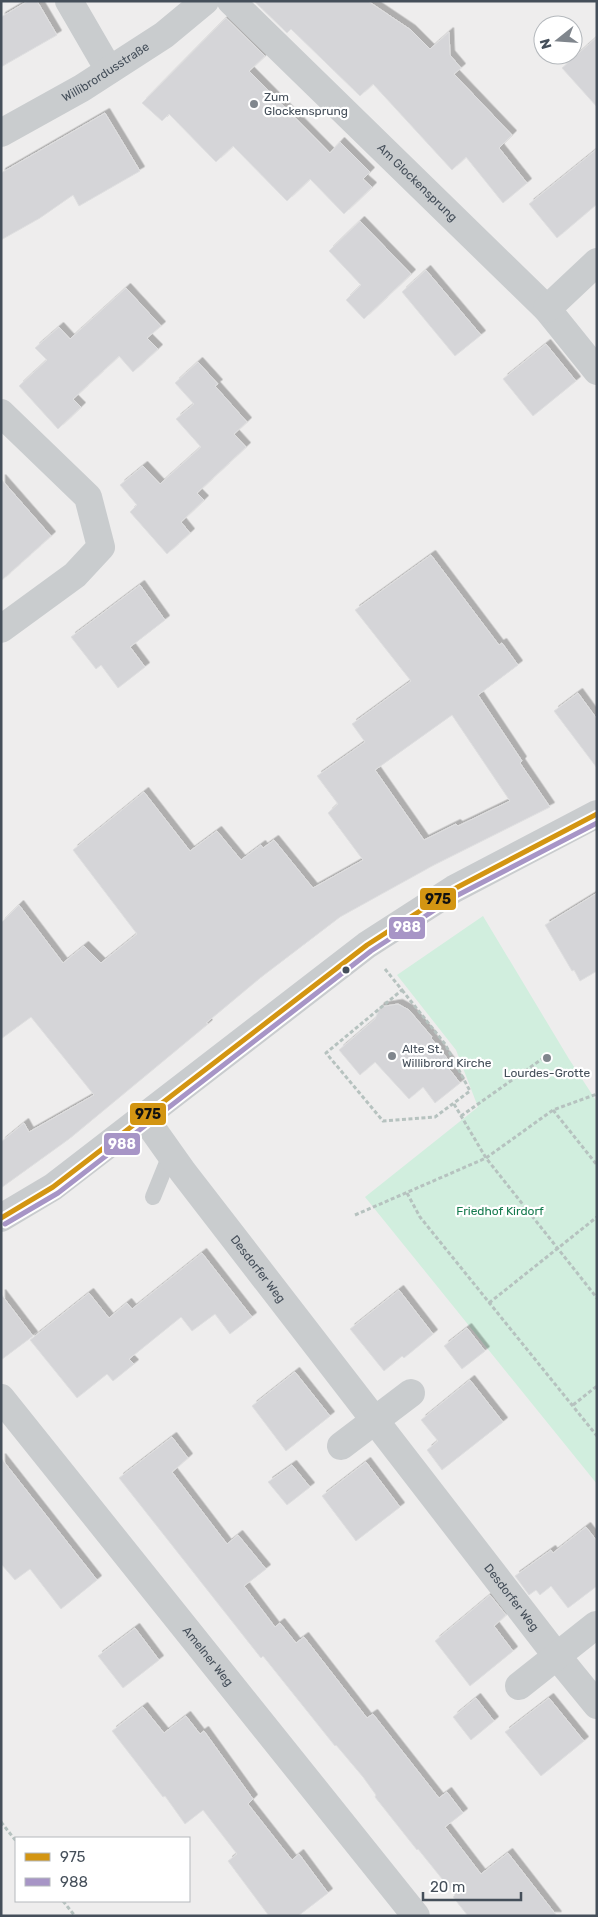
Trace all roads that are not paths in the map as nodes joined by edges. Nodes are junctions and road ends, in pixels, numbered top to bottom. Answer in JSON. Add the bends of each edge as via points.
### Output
{"nodes":[{"id":1,"x":69,"y":1,"type":"edge"},
{"id":2,"x":205,"y":1,"type":"edge"},
{"id":3,"x":231,"y":1,"type":"edge"},
{"id":4,"x":109,"y":70,"type":"junction"},
{"id":5,"x":1,"y":134,"type":"edge"},
{"id":6,"x":597,"y":262,"type":"edge"},
{"id":7,"x":546,"y":309,"type":"junction"},
{"id":8,"x":597,"y":371,"type":"edge"},
{"id":9,"x":1,"y":413,"type":"edge"},
{"id":10,"x":1,"y":629,"type":"edge"},
{"id":11,"x":597,"y":814,"type":"edge"},
{"id":12,"x":144,"y":1117,"type":"junction"},
{"id":13,"x":170,"y":1155,"type":"junction"},
{"id":14,"x":153,"y":1197,"type":"dead end"},
{"id":15,"x":1,"y":1218,"type":"edge"},
{"id":16,"x":411,"y":1393,"type":"dead end"},
{"id":17,"x":1,"y":1398,"type":"edge"},
{"id":18,"x":375,"y":1420,"type":"junction"},
{"id":19,"x":341,"y":1446,"type":"dead end"},
{"id":20,"x":596,"y":1626,"type":"edge"},
{"id":21,"x":556,"y":1655,"type":"junction"},
{"id":22,"x":519,"y":1686,"type":"dead end"},
{"id":23,"x":597,"y":1705,"type":"edge"},
{"id":24,"x":416,"y":1916,"type":"edge"}],
"edges":[{"from":1,"to":4,"type":"street"},
{"from":2,"to":4,"type":"street","name":"Willibrordusstraße","via":[[164,35]]},
{"from":3,"to":7,"type":"street","name":"Am Glockensprung"},
{"from":4,"to":5,"type":"street","name":"Willibrordusstraße"},
{"from":6,"to":7,"type":"street"},
{"from":7,"to":8,"type":"street","name":"Am Glockensprung"},
{"from":9,"to":10,"type":"street","via":[[88,497],[101,547],[75,575]]},
{"from":11,"to":12,"type":"street","via":[[454,889],[367,946]]},
{"from":12,"to":13,"type":"street","name":"Desdorfer Weg"},
{"from":12,"to":15,"type":"street","via":[[53,1187]]},
{"from":13,"to":14,"type":"lane"},
{"from":13,"to":18,"type":"street","name":"Desdorfer Weg"},
{"from":16,"to":18,"type":"street"},
{"from":17,"to":24,"type":"street","name":"Amelner Weg"},
{"from":18,"to":19,"type":"street"},
{"from":18,"to":21,"type":"street","name":"Desdorfer Weg"},
{"from":20,"to":21,"type":"street"},
{"from":21,"to":22,"type":"street"},
{"from":21,"to":23,"type":"street","name":"Desdorfer Weg"}]}
